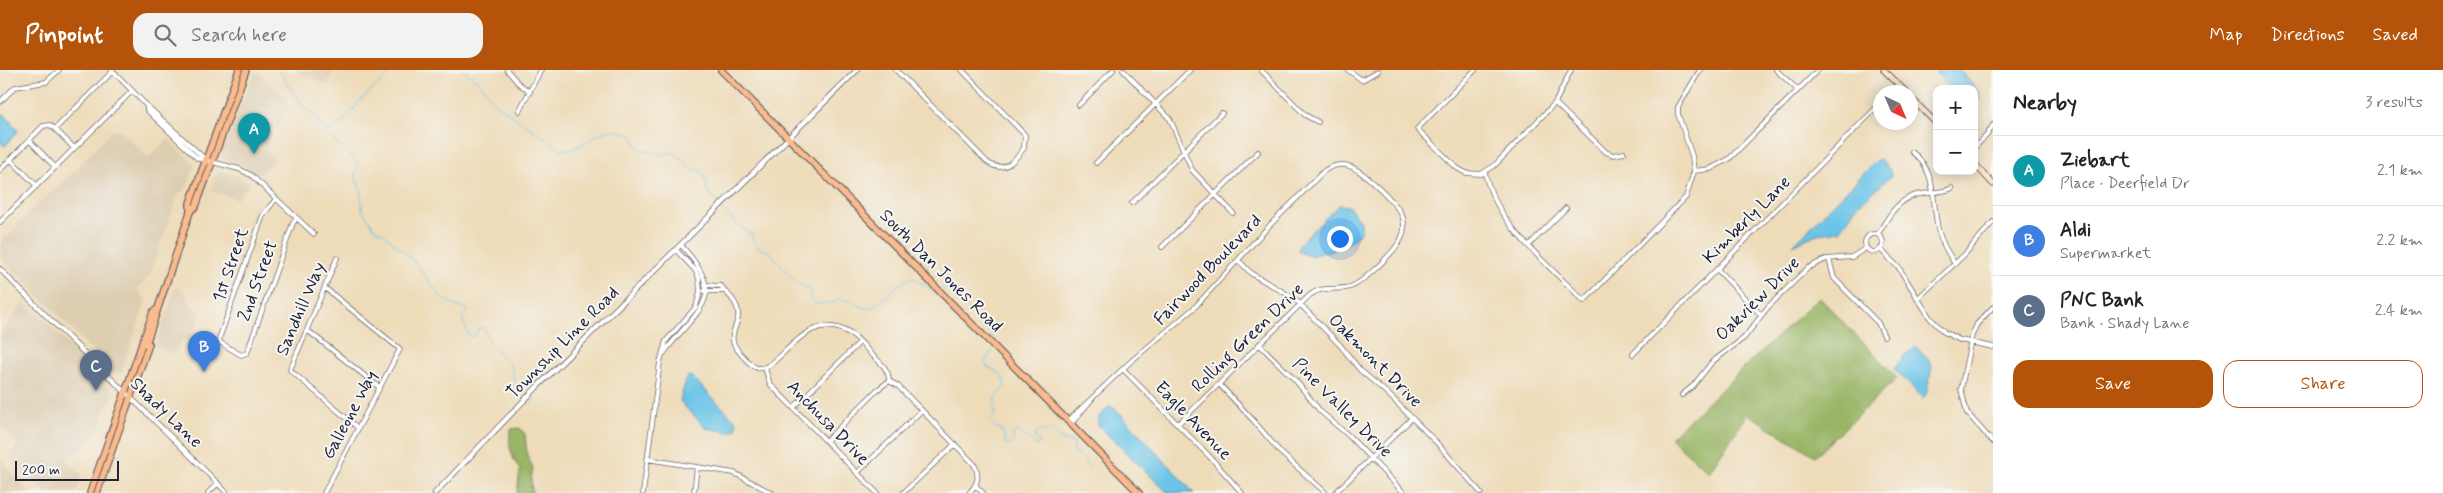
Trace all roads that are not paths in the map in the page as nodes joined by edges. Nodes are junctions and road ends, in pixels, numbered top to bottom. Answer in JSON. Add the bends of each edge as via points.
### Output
{"nodes":[{"id":1,"x":59,"y":70,"type":"edge"},
{"id":2,"x":239,"y":70,"type":"edge"},
{"id":3,"x":246,"y":70,"type":"edge"},
{"id":4,"x":507,"y":70,"type":"edge"},
{"id":5,"x":541,"y":70,"type":"edge"},
{"id":6,"x":721,"y":70,"type":"edge"},
{"id":7,"x":857,"y":70,"type":"edge"},
{"id":8,"x":896,"y":70,"type":"edge"},
{"id":9,"x":962,"y":70,"type":"edge"},
{"id":10,"x":1114,"y":70,"type":"edge"},
{"id":11,"x":1123,"y":70,"type":"edge"},
{"id":12,"x":1190,"y":70,"type":"edge"},
{"id":13,"x":1261,"y":70,"type":"edge"},
{"id":14,"x":1348,"y":70,"type":"edge"},
{"id":15,"x":1475,"y":70,"type":"edge"},
{"id":16,"x":1571,"y":70,"type":"edge"},
{"id":17,"x":1700,"y":70,"type":"edge"},
{"id":18,"x":1776,"y":70,"type":"edge"},
{"id":19,"x":1818,"y":70,"type":"edge"},
{"id":20,"x":1884,"y":70,"type":"edge"},
{"id":21,"x":112,"y":71,"type":"edge"},
{"id":22,"x":1378,"y":71,"type":"edge"},
{"id":23,"x":1899,"y":85,"type":"edge"},
{"id":24,"x":1798,"y":90,"type":"junction"},
{"id":25,"x":132,"y":91,"type":"junction"},
{"id":26,"x":530,"y":92,"type":"junction"},
{"id":27,"x":0,"y":102,"type":"edge"},
{"id":28,"x":1156,"y":103,"type":"junction"},
{"id":29,"x":1555,"y":103,"type":"junction"},
{"id":30,"x":1079,"y":105,"type":"dead end"},
{"id":31,"x":1918,"y":105,"type":"edge"},
{"id":32,"x":519,"y":111,"type":"dead end"},
{"id":33,"x":1873,"y":111,"type":"edge"},
{"id":34,"x":1222,"y":113,"type":"dead end"},
{"id":35,"x":1933,"y":120,"type":"edge"},
{"id":36,"x":1318,"y":122,"type":"dead end"},
{"id":37,"x":1993,"y":125,"type":"edge"},
{"id":38,"x":56,"y":129,"type":"junction"},
{"id":39,"x":1992,"y":132,"type":"edge"},
{"id":40,"x":788,"y":138,"type":"junction"},
{"id":41,"x":29,"y":140,"type":"junction"},
{"id":42,"x":1978,"y":144,"type":"edge"},
{"id":43,"x":74,"y":148,"type":"junction"},
{"id":44,"x":1184,"y":151,"type":"junction"},
{"id":45,"x":1258,"y":152,"type":"dead end"},
{"id":46,"x":1912,"y":152,"type":"dead end"},
{"id":47,"x":1624,"y":153,"type":"dead end"},
{"id":48,"x":10,"y":159,"type":"junction"},
{"id":49,"x":208,"y":160,"type":"junction"},
{"id":50,"x":1096,"y":163,"type":"dead end"},
{"id":51,"x":56,"y":167,"type":"junction"},
{"id":52,"x":1978,"y":167,"type":"edge"},
{"id":53,"x":0,"y":170,"type":"edge"},
{"id":54,"x":1694,"y":171,"type":"junction"},
{"id":55,"x":1485,"y":173,"type":"junction"},
{"id":56,"x":1993,"y":184,"type":"edge"},
{"id":57,"x":36,"y":186,"type":"junction"},
{"id":58,"x":1952,"y":188,"type":"dead end"},
{"id":59,"x":1932,"y":192,"type":"junction"},
{"id":60,"x":1216,"y":194,"type":"junction"},
{"id":61,"x":276,"y":199,"type":"junction"},
{"id":62,"x":1132,"y":203,"type":"dead end"},
{"id":63,"x":1566,"y":208,"type":"dead end"},
{"id":64,"x":1233,"y":212,"type":"dead end"},
{"id":65,"x":298,"y":218,"type":"junction"},
{"id":66,"x":0,"y":222,"type":"edge"},
{"id":67,"x":1993,"y":223,"type":"edge"},
{"id":68,"x":1404,"y":226,"type":"joint"},
{"id":69,"x":314,"y":234,"type":"dead end"},
{"id":70,"x":1878,"y":234,"type":"junction"},
{"id":71,"x":681,"y":245,"type":"junction"},
{"id":72,"x":1529,"y":245,"type":"junction"},
{"id":73,"x":1162,"y":247,"type":"dead end"},
{"id":74,"x":1866,"y":248,"type":"junction"},
{"id":75,"x":1880,"y":249,"type":"junction"},
{"id":76,"x":676,"y":250,"type":"junction"},
{"id":77,"x":336,"y":258,"type":"dead end"},
{"id":78,"x":694,"y":259,"type":"junction"},
{"id":79,"x":1829,"y":259,"type":"junction"},
{"id":80,"x":1239,"y":261,"type":"junction"},
{"id":81,"x":690,"y":263,"type":"junction"},
{"id":82,"x":1955,"y":264,"type":"junction"},
{"id":83,"x":0,"y":269,"type":"edge"},
{"id":84,"x":1717,"y":269,"type":"junction"},
{"id":85,"x":700,"y":285,"type":"junction"},
{"id":86,"x":706,"y":285,"type":"junction"},
{"id":87,"x":325,"y":288,"type":"junction"},
{"id":88,"x":700,"y":291,"type":"junction"},
{"id":89,"x":706,"y":291,"type":"junction"},
{"id":90,"x":725,"y":291,"type":"junction"},
{"id":91,"x":1917,"y":299,"type":"junction"},
{"id":92,"x":1300,"y":304,"type":"junction"},
{"id":93,"x":1993,"y":307,"type":"edge"},
{"id":94,"x":157,"y":309,"type":"junction"},
{"id":95,"x":1762,"y":314,"type":"junction"},
{"id":96,"x":307,"y":330,"type":"junction"},
{"id":97,"x":1884,"y":336,"type":"dead end"},
{"id":98,"x":860,"y":342,"type":"junction"},
{"id":99,"x":1970,"y":342,"type":"junction"},
{"id":100,"x":1259,"y":344,"type":"junction"},
{"id":101,"x":1993,"y":346,"type":"edge"},
{"id":102,"x":1633,"y":354,"type":"dead end"},
{"id":103,"x":245,"y":355,"type":"joint"},
{"id":104,"x":662,"y":355,"type":"junction"},
{"id":105,"x":765,"y":368,"type":"junction"},
{"id":106,"x":1123,"y":369,"type":"junction"},
{"id":107,"x":889,"y":381,"type":"junction"},
{"id":108,"x":1219,"y":384,"type":"junction"},
{"id":109,"x":379,"y":388,"type":"junction"},
{"id":110,"x":128,"y":394,"type":"junction"},
{"id":111,"x":1682,"y":395,"type":"dead end"},
{"id":112,"x":794,"y":407,"type":"junction"},
{"id":113,"x":922,"y":410,"type":"junction"},
{"id":114,"x":1412,"y":418,"type":"junction"},
{"id":115,"x":1069,"y":422,"type":"junction"},
{"id":116,"x":1178,"y":424,"type":"junction"},
{"id":117,"x":358,"y":428,"type":"junction"},
{"id":118,"x":826,"y":441,"type":"junction"},
{"id":119,"x":1993,"y":442,"type":"edge"},
{"id":120,"x":955,"y":444,"type":"junction"},
{"id":121,"x":1371,"y":458,"type":"junction"},
{"id":122,"x":646,"y":459,"type":"junction"},
{"id":123,"x":697,"y":467,"type":"junction"},
{"id":124,"x":857,"y":473,"type":"junction"},
{"id":125,"x":218,"y":483,"type":"junction"},
{"id":126,"x":976,"y":486,"type":"junction"},
{"id":127,"x":764,"y":491,"type":"edge"},
{"id":128,"x":90,"y":493,"type":"edge"},
{"id":129,"x":98,"y":493,"type":"edge"},
{"id":130,"x":208,"y":493,"type":"edge"},
{"id":131,"x":228,"y":493,"type":"edge"},
{"id":132,"x":324,"y":493,"type":"edge"},
{"id":133,"x":435,"y":493,"type":"edge"},
{"id":134,"x":643,"y":493,"type":"edge"},
{"id":135,"x":694,"y":493,"type":"edge"},
{"id":136,"x":772,"y":493,"type":"edge"},
{"id":137,"x":877,"y":493,"type":"edge"},
{"id":138,"x":904,"y":493,"type":"edge"},
{"id":139,"x":969,"y":493,"type":"edge"},
{"id":140,"x":983,"y":493,"type":"edge"},
{"id":141,"x":1139,"y":493,"type":"edge"},
{"id":142,"x":1242,"y":493,"type":"edge"},
{"id":143,"x":1326,"y":493,"type":"edge"},
{"id":144,"x":1335,"y":493,"type":"edge"},
{"id":145,"x":1404,"y":493,"type":"edge"},
{"id":146,"x":1481,"y":493,"type":"edge"}],
"edges":[{"from":1,"to":27,"type":"street","via":[[46,82],[15,87]]},
{"from":2,"to":49,"type":"main road"},
{"from":3,"to":49,"type":"main road"},
{"from":4,"to":26,"type":"street"},
{"from":5,"to":26,"type":"street"},
{"from":6,"to":40,"type":"main road","name":"South Dan Jones Road"},
{"from":7,"to":40,"type":"street","name":"Township Line Road"},
{"from":8,"to":9,"type":"street","via":[[990,164],[1002,168],[1026,146],[1026,135]]},
{"from":10,"to":30,"type":"street"},
{"from":11,"to":28,"type":"street"},
{"from":12,"to":28,"type":"street"},
{"from":13,"to":36,"type":"street","via":[[1305,115]]},
{"from":14,"to":22,"type":"street","via":[[1362,80]]},
{"from":15,"to":55,"type":"street","via":[[1417,129],[1448,162],[1462,171]]},
{"from":16,"to":29,"type":"street"},
{"from":17,"to":54,"type":"street","via":[[1678,107]]},
{"from":18,"to":24,"type":"street"},
{"from":19,"to":24,"type":"street"},
{"from":20,"to":23,"type":"main road"},
{"from":21,"to":25,"type":"street"},
{"from":21,"to":38,"type":"street"},
{"from":24,"to":54,"type":"street","via":[[1729,159],[1710,169]]},
{"from":25,"to":43,"type":"street"},
{"from":25,"to":49,"type":"street"},
{"from":26,"to":32,"type":"street"},
{"from":28,"to":44,"type":"street","via":[[1173,122]]},
{"from":28,"to":50,"type":"street"},
{"from":29,"to":47,"type":"street","via":[[1606,152],[1613,155]]},
{"from":29,"to":55,"type":"street"},
{"from":31,"to":35,"type":"main road"},
{"from":33,"to":84,"type":"street","name":"Kimberly Lane"},
{"from":34,"to":44,"type":"street"},
{"from":37,"to":39,"type":"street"},
{"from":38,"to":41,"type":"street","via":[[46,124]]},
{"from":38,"to":43,"type":"street"},
{"from":39,"to":42,"type":"street"},
{"from":40,"to":71,"type":"street","name":"Township Line Road"},
{"from":40,"to":115,"type":"main road","name":"South Dan Jones Road"},
{"from":41,"to":48,"type":"street"},
{"from":41,"to":51,"type":"street"},
{"from":43,"to":51,"type":"street"},
{"from":44,"to":60,"type":"street","via":[[1192,170]]},
{"from":44,"to":62,"type":"street"},
{"from":45,"to":60,"type":"street"},
{"from":46,"to":59,"type":"street","via":[[1925,165]]},
{"from":48,"to":53,"type":"street"},
{"from":48,"to":57,"type":"street"},
{"from":49,"to":61,"type":"street","via":[[248,173]]},
{"from":49,"to":94,"type":"main road","via":[[196,206],[190,212]]},
{"from":51,"to":57,"type":"street"},
{"from":52,"to":56,"type":"main road"},
{"from":54,"to":72,"type":"street","via":[[1686,197],[1679,206],[1584,301]]},
{"from":55,"to":72,"type":"street","via":[[1498,208]]},
{"from":57,"to":66,"type":"street"},
{"from":58,"to":59,"type":"street"},
{"from":59,"to":70,"type":"street","via":[[1904,200]]},
{"from":59,"to":82,"type":"street","via":[[1940,238]]},
{"from":60,"to":64,"type":"street"},
{"from":60,"to":73,"type":"street"},
{"from":61,"to":65,"type":"street"},
{"from":61,"to":103,"type":"street","name":"1st Street","via":[[263,215],[220,336],[221,343],[241,356]]},
{"from":63,"to":72,"type":"street"},
{"from":65,"to":69,"type":"street"},
{"from":65,"to":103,"type":"street","name":"2nd Street","via":[[293,223]]},
{"from":67,"to":82,"type":"street"},
{"from":68,"to":80,"type":"street","name":"Fairwood Boulevard","via":[[1396,206],[1359,170],[1344,164],[1324,171]]},
{"from":68,"to":92,"type":"street","name":"Rolling Green Drive","via":[[1402,238],[1396,246],[1357,284],[1318,290]]},
{"from":70,"to":74,"type":"street","via":[[1867,237],[1864,242]]},
{"from":70,"to":75,"type":"street","via":[[1883,241]]},
{"from":71,"to":76,"type":"street","name":"Township Line Road"},
{"from":71,"to":78,"type":"street"},
{"from":74,"to":75,"type":"street","via":[[1874,252]]},
{"from":74,"to":79,"type":"street","name":"Oakview Drive","via":[[1852,257]]},
{"from":75,"to":91,"type":"street","via":[[1899,268]]},
{"from":76,"to":81,"type":"street"},
{"from":76,"to":133,"type":"street","name":"Township Line Road"},
{"from":77,"to":87,"type":"street","name":"Sandhill Way"},
{"from":78,"to":81,"type":"street"},
{"from":78,"to":86,"type":"street"},
{"from":79,"to":95,"type":"street","name":"Oakview Drive","via":[[1808,268]]},
{"from":79,"to":97,"type":"street","via":[[1834,278],[1878,323]]},
{"from":80,"to":92,"type":"street","name":"Oakmont Drive","via":[[1252,274],[1286,292]]},
{"from":80,"to":106,"type":"street","name":"Fairwood Boulevard","via":[[1194,308]]},
{"from":81,"to":85,"type":"street"},
{"from":82,"to":91,"type":"street"},
{"from":83,"to":110,"type":"street","name":"Shady Lane","via":[[102,373]]},
{"from":84,"to":95,"type":"street"},
{"from":84,"to":102,"type":"street","name":"Kimberly Lane"},
{"from":85,"to":86,"type":"street"},
{"from":85,"to":88,"type":"street"},
{"from":86,"to":89,"type":"street"},
{"from":86,"to":90,"type":"street","via":[[721,286]]},
{"from":87,"to":96,"type":"street","name":"Sandhill Way"},
{"from":87,"to":109,"type":"street","name":"Galleone Way","via":[[400,349]]},
{"from":88,"to":89,"type":"street"},
{"from":88,"to":104,"type":"street","via":[[696,307],[666,340]]},
{"from":89,"to":90,"type":"street"},
{"from":89,"to":104,"type":"street","via":[[697,316]]},
{"from":90,"to":105,"type":"street","via":[[739,310],[732,343],[753,366]]},
{"from":91,"to":99,"type":"street","via":[[1944,332]]},
{"from":92,"to":100,"type":"street","name":"Rolling Green Drive"},
{"from":92,"to":114,"type":"street","name":"Oakmont Drive","via":[[1340,344],[1360,370]]},
{"from":93,"to":99,"type":"street","via":[[1977,324]]},
{"from":94,"to":110,"type":"main road","via":[[153,312]]},
{"from":94,"to":110,"type":"main road","via":[[148,346]]},
{"from":95,"to":111,"type":"street","name":"Oakview Drive","via":[[1744,338],[1712,362]]},
{"from":96,"to":109,"type":"street"},
{"from":96,"to":117,"type":"street","name":"Sandhill Way","via":[[290,370]]},
{"from":98,"to":105,"type":"street","via":[[841,329],[817,328],[800,336]]},
{"from":98,"to":107,"type":"street","via":[[887,370]]},
{"from":98,"to":112,"type":"street"},
{"from":99,"to":101,"type":"street"},
{"from":99,"to":119,"type":"street","via":[[1962,385],[1963,401],[1972,420]]},
{"from":100,"to":108,"type":"street","name":"Rolling Green Drive"},
{"from":100,"to":121,"type":"street","name":"Pine Valley Drive","via":[[1320,411]]},
{"from":104,"to":122,"type":"street"},
{"from":105,"to":112,"type":"street","name":"Anchusa Drive","via":[[770,384]]},
{"from":106,"to":115,"type":"street","name":"Fairwood Boulevard"},
{"from":106,"to":116,"type":"street","name":"Eagle Avenue"},
{"from":107,"to":113,"type":"street"},
{"from":107,"to":118,"type":"street"},
{"from":108,"to":116,"type":"street","name":"Rolling Green Drive"},
{"from":108,"to":143,"type":"street","via":[[1280,452]]},
{"from":109,"to":117,"type":"street","name":"Galleone Way"},
{"from":110,"to":125,"type":"street","name":"Shady Lane"},
{"from":110,"to":128,"type":"main road"},
{"from":110,"to":129,"type":"main road"},
{"from":112,"to":118,"type":"street","name":"Anchusa Drive"},
{"from":113,"to":120,"type":"street"},
{"from":113,"to":124,"type":"street"},
{"from":114,"to":121,"type":"street"},
{"from":114,"to":146,"type":"street","name":"Oakmont Drive"},
{"from":115,"to":141,"type":"main road","name":"South Dan Jones Road"},
{"from":116,"to":142,"type":"street","name":"Eagle Avenue"},
{"from":117,"to":132,"type":"street","name":"Galleone Way"},
{"from":118,"to":124,"type":"street","name":"Anchusa Drive"},
{"from":120,"to":126,"type":"street","via":[[974,464],[978,478]]},
{"from":120,"to":138,"type":"street"},
{"from":121,"to":144,"type":"street"},
{"from":121,"to":145,"type":"street","name":"Pine Valley Drive"},
{"from":122,"to":123,"type":"street"},
{"from":122,"to":134,"type":"street"},
{"from":123,"to":127,"type":"street","via":[[734,473]]},
{"from":123,"to":135,"type":"street"},
{"from":124,"to":137,"type":"street","name":"Anchusa Drive"},
{"from":125,"to":130,"type":"street"},
{"from":125,"to":131,"type":"street","name":"Shady Lane"},
{"from":126,"to":139,"type":"street"},
{"from":126,"to":140,"type":"street"},
{"from":127,"to":136,"type":"street"}]}
